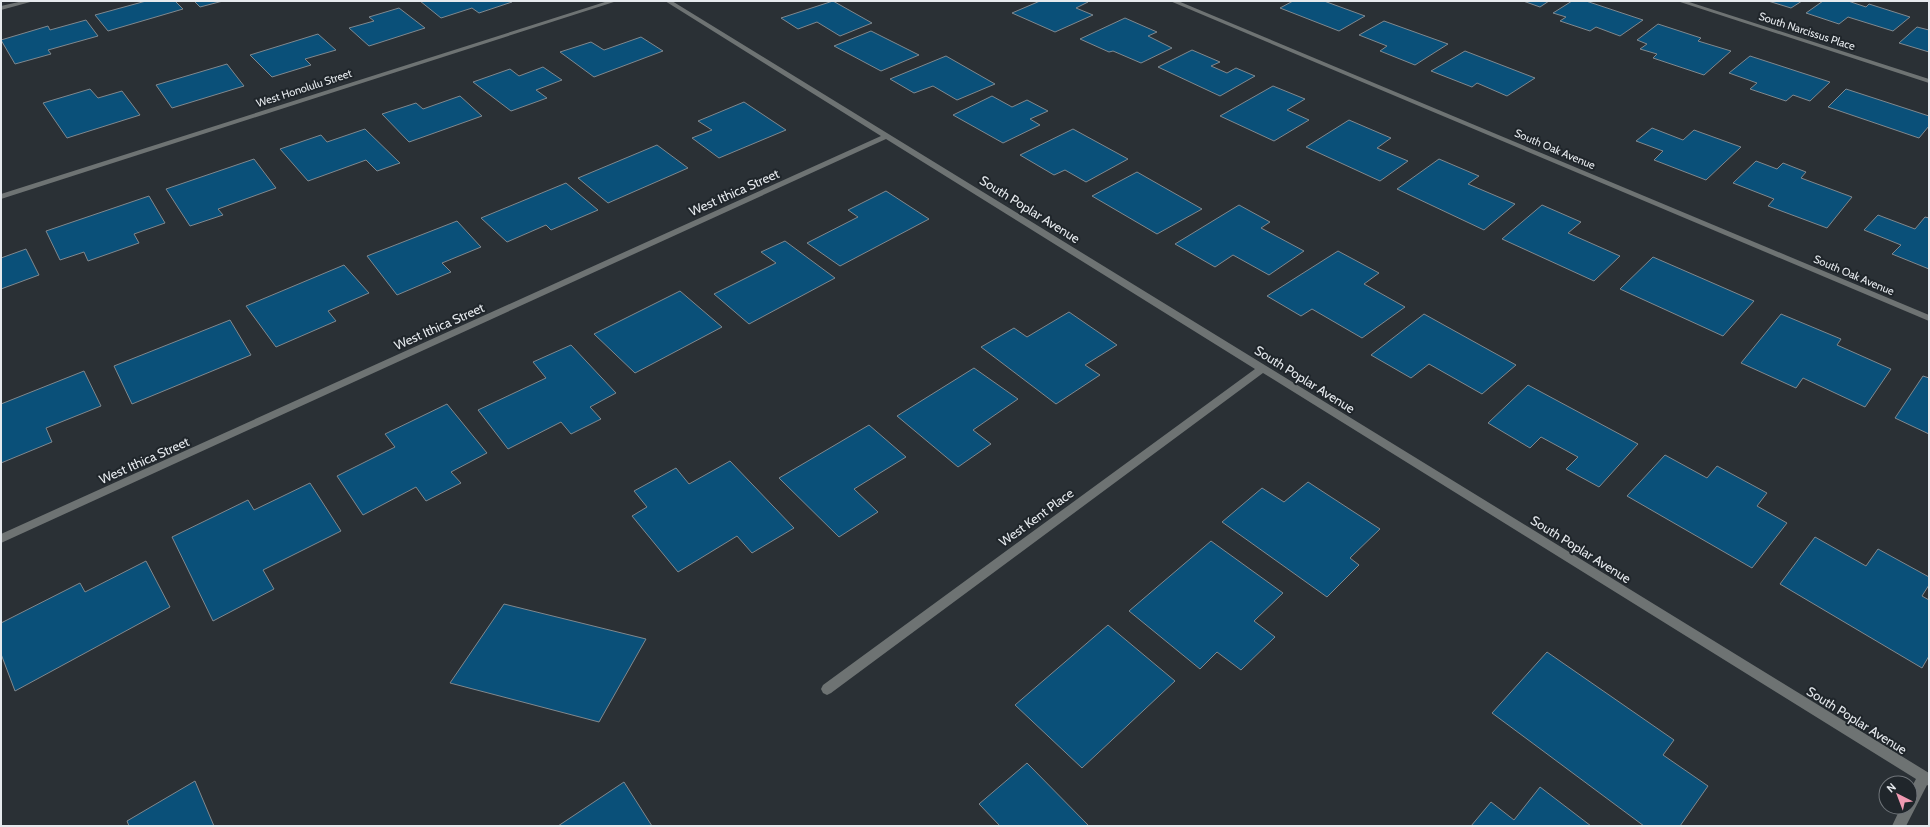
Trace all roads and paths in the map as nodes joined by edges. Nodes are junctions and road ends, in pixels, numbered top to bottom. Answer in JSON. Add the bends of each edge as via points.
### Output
{"nodes":[{"id":1,"x":31,"y":1,"type":"edge"},
{"id":2,"x":614,"y":1,"type":"edge"},
{"id":3,"x":668,"y":1,"type":"edge"},
{"id":4,"x":1173,"y":1,"type":"edge"},
{"id":5,"x":1680,"y":1,"type":"edge"},
{"id":6,"x":1,"y":8,"type":"edge"},
{"id":7,"x":1929,"y":81,"type":"edge"},
{"id":8,"x":888,"y":136,"type":"junction"},
{"id":9,"x":1,"y":197,"type":"edge"},
{"id":10,"x":1929,"y":318,"type":"edge"},
{"id":11,"x":1262,"y":368,"type":"junction"},
{"id":12,"x":1,"y":539,"type":"edge"},
{"id":13,"x":827,"y":688,"type":"dead end"},
{"id":14,"x":1926,"y":778,"type":"edge"},
{"id":15,"x":1918,"y":791,"type":"edge"},
{"id":16,"x":1904,"y":815,"type":"edge"},
{"id":17,"x":1899,"y":826,"type":"edge"}],
"edges":[{"from":1,"to":6,"type":"street"},
{"from":2,"to":9,"type":"street","name":"West Honolulu Street"},
{"from":3,"to":8,"type":"street","name":"South Poplar Avenue"},
{"from":4,"to":10,"type":"street","name":"South Oak Avenue"},
{"from":5,"to":7,"type":"street","name":"South Narcissus Place"},
{"from":8,"to":11,"type":"street","name":"South Poplar Avenue"},
{"from":8,"to":12,"type":"street","name":"West Ithica Street"},
{"from":11,"to":13,"type":"street","name":"West Kent Place"},
{"from":11,"to":14,"type":"street","name":"South Poplar Avenue"},
{"from":14,"to":15,"type":"street"},
{"from":16,"to":17,"type":"street"}]}
